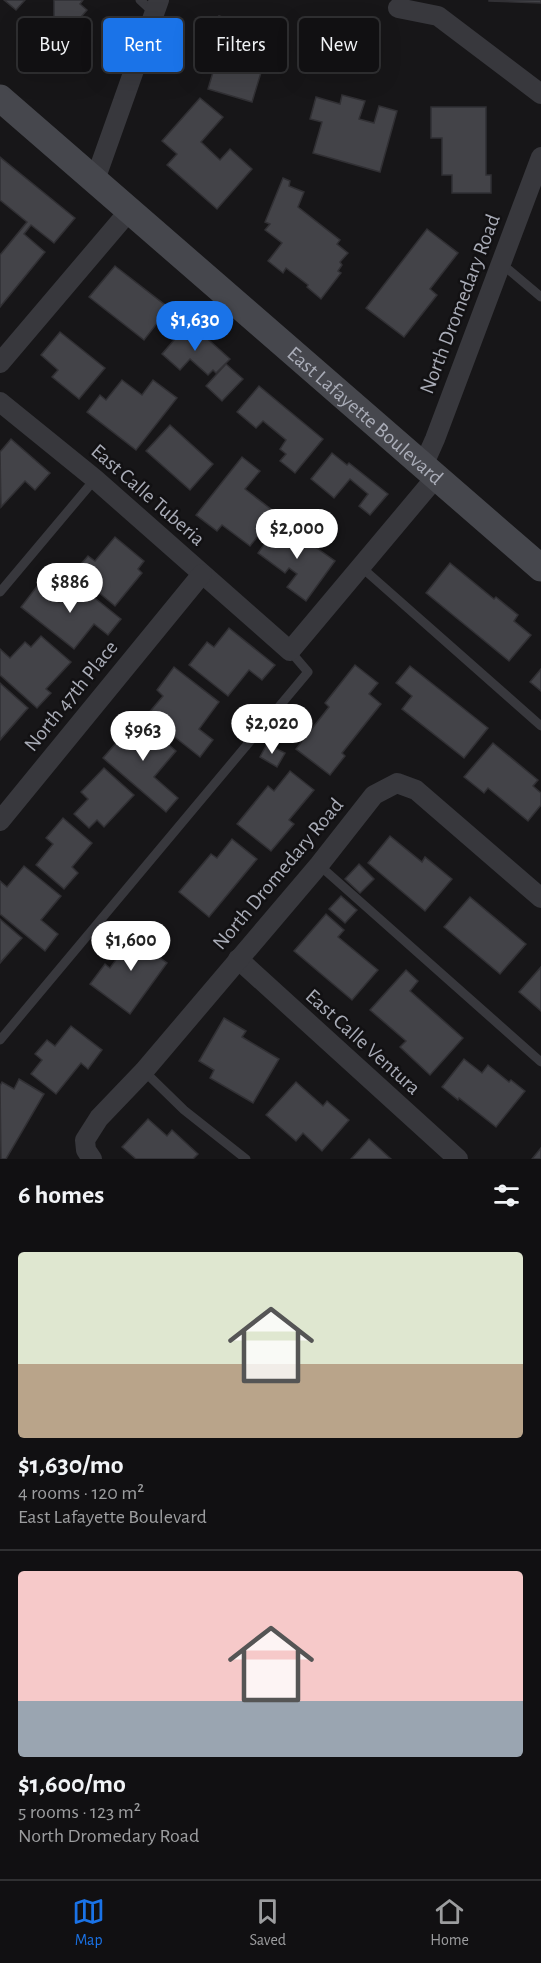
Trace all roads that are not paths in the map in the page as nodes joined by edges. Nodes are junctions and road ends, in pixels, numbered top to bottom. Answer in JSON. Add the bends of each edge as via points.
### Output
{"nodes":[{"id":1,"x":151,"y":4,"type":"edge"},
{"id":2,"x":398,"y":8,"type":"dead end"},
{"id":3,"x":541,"y":94,"type":"edge"},
{"id":4,"x":0,"y":98,"type":"edge"},
{"id":5,"x":541,"y":157,"type":"edge"},
{"id":6,"x":95,"y":180,"type":"junction"},
{"id":7,"x":130,"y":210,"type":"junction"},
{"id":8,"x":500,"y":265,"type":"junction"},
{"id":9,"x":541,"y":297,"type":"edge"},
{"id":10,"x":0,"y":363,"type":"edge"},
{"id":11,"x":0,"y":402,"type":"edge"},
{"id":12,"x":429,"y":472,"type":"junction"},
{"id":13,"x":95,"y":479,"type":"junction"},
{"id":14,"x":360,"y":566,"type":"junction"},
{"id":15,"x":541,"y":568,"type":"edge"},
{"id":16,"x":202,"y":574,"type":"junction"},
{"id":17,"x":0,"y":592,"type":"edge"},
{"id":18,"x":290,"y":651,"type":"junction"},
{"id":19,"x":541,"y":726,"type":"edge"},
{"id":20,"x":0,"y":821,"type":"edge"},
{"id":21,"x":319,"y":865,"type":"junction"},
{"id":22,"x":541,"y":898,"type":"edge"},
{"id":23,"x":238,"y":959,"type":"junction"},
{"id":24,"x":0,"y":1040,"type":"edge"},
{"id":25,"x":541,"y":1062,"type":"edge"},
{"id":26,"x":144,"y":1071,"type":"junction"},
{"id":27,"x":92,"y":1159,"type":"edge"},
{"id":28,"x":246,"y":1159,"type":"edge"},
{"id":29,"x":458,"y":1159,"type":"edge"}],
"edges":[{"from":1,"to":6,"type":"street"},
{"from":2,"to":3,"type":"street","via":[[438,16]]},
{"from":4,"to":6,"type":"street","name":"East Lafayette Boulevard"},
{"from":5,"to":8,"type":"street","name":"North Dromedary Road"},
{"from":6,"to":7,"type":"street","name":"East Lafayette Boulevard"},
{"from":7,"to":10,"type":"street"},
{"from":7,"to":12,"type":"street","name":"East Lafayette Boulevard"},
{"from":8,"to":9,"type":"lane"},
{"from":8,"to":12,"type":"street","name":"North Dromedary Road","via":[[435,439]]},
{"from":11,"to":13,"type":"street","name":"East Calle Tuberia"},
{"from":12,"to":14,"type":"street"},
{"from":12,"to":15,"type":"street","name":"East Lafayette Boulevard"},
{"from":13,"to":16,"type":"street","name":"East Calle Tuberia"},
{"from":13,"to":17,"type":"lane"},
{"from":14,"to":18,"type":"street"},
{"from":14,"to":19,"type":"lane"},
{"from":16,"to":18,"type":"street","name":"East Calle Tuberia"},
{"from":16,"to":20,"type":"street","name":"North 47th Place"},
{"from":18,"to":24,"type":"lane","via":[[308,672]]},
{"from":21,"to":22,"type":"street","name":"North Dromedary Road","via":[[374,795],[397,783],[416,790]]},
{"from":21,"to":23,"type":"street","name":"North Dromedary Road"},
{"from":21,"to":25,"type":"lane"},
{"from":23,"to":26,"type":"street","name":"North Dromedary Road"},
{"from":23,"to":29,"type":"street","name":"East Calle Ventura"},
{"from":26,"to":27,"type":"street","name":"North Dromedary Road","via":[[99,1118],[84,1140]]},
{"from":26,"to":28,"type":"lane","via":[[184,1110]]}]}
